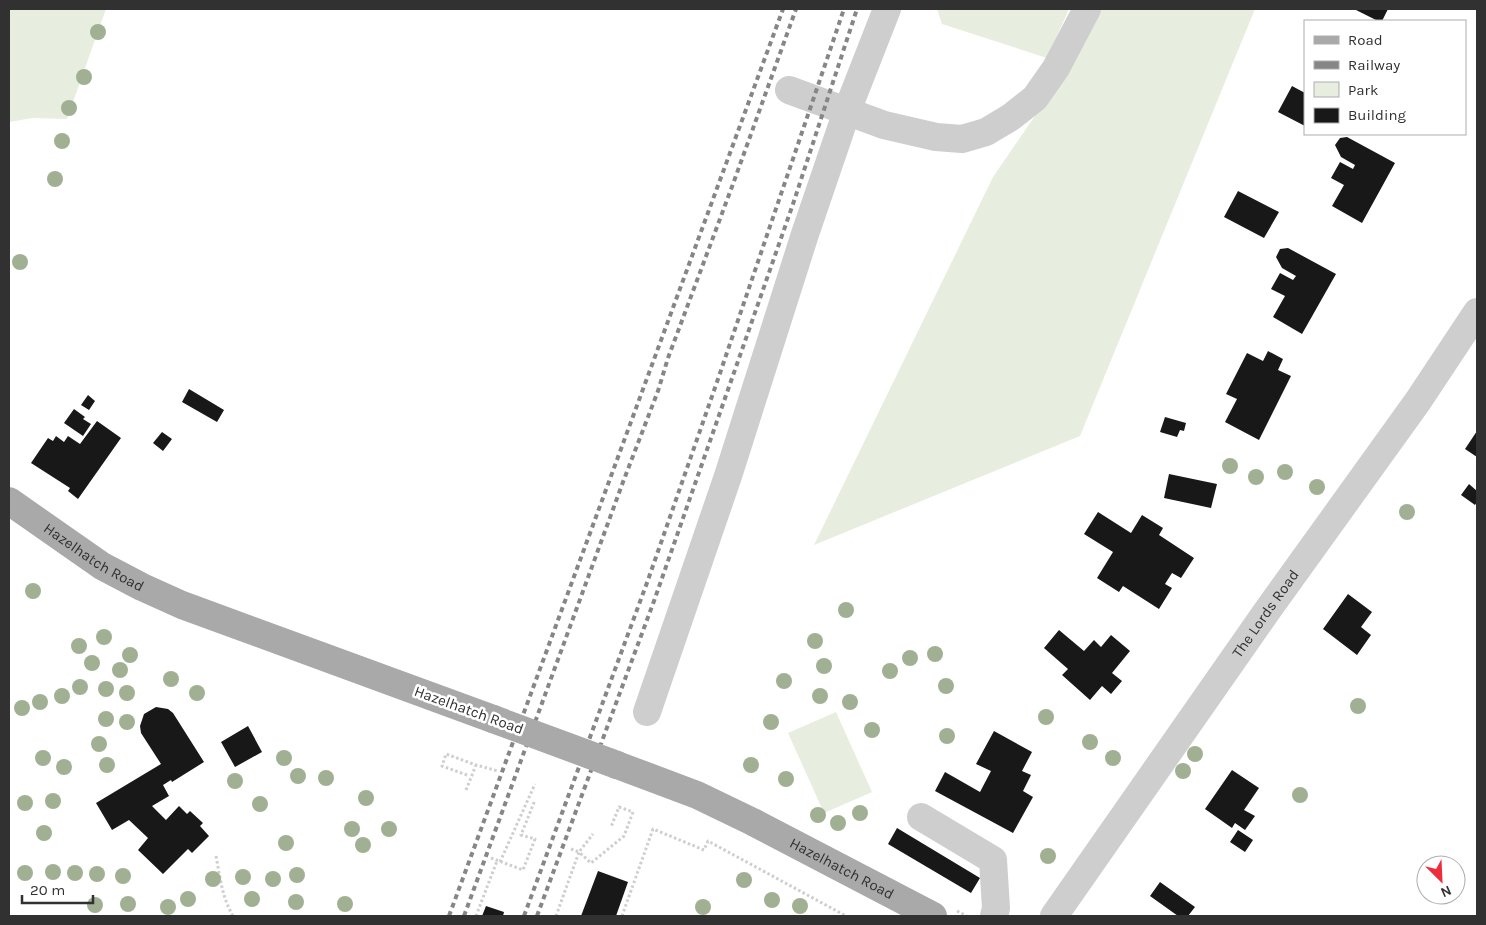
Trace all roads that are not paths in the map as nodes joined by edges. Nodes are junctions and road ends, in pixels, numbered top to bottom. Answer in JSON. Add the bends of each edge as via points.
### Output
{"nodes":[{"id":1,"x":887,"y":9,"type":"edge"},
{"id":2,"x":1087,"y":9,"type":"edge"},
{"id":3,"x":789,"y":90,"type":"dead end"},
{"id":4,"x":847,"y":111,"type":"junction"},
{"id":5,"x":1477,"y":312,"type":"edge"},
{"id":6,"x":9,"y":501,"type":"edge"},
{"id":7,"x":647,"y":712,"type":"dead end"},
{"id":8,"x":920,"y":817,"type":"dead end"},
{"id":9,"x":933,"y":916,"type":"edge"},
{"id":10,"x":994,"y":916,"type":"edge"},
{"id":11,"x":1054,"y":916,"type":"edge"}],
"edges":[{"from":1,"to":4,"type":"street"},
{"from":2,"to":4,"type":"street","via":[[1056,68],[1035,98],[986,132],[962,139],[936,137]]},
{"from":3,"to":4,"type":"street"},
{"from":4,"to":7,"type":"street"},
{"from":5,"to":11,"type":"street","name":"The Lords Road","via":[[1418,401]]},
{"from":6,"to":9,"type":"main road","name":"Hazelhatch Road","bridge":true,"via":[[102,566],[182,606],[697,795]]},
{"from":8,"to":10,"type":"street","via":[[993,860]]}]}
